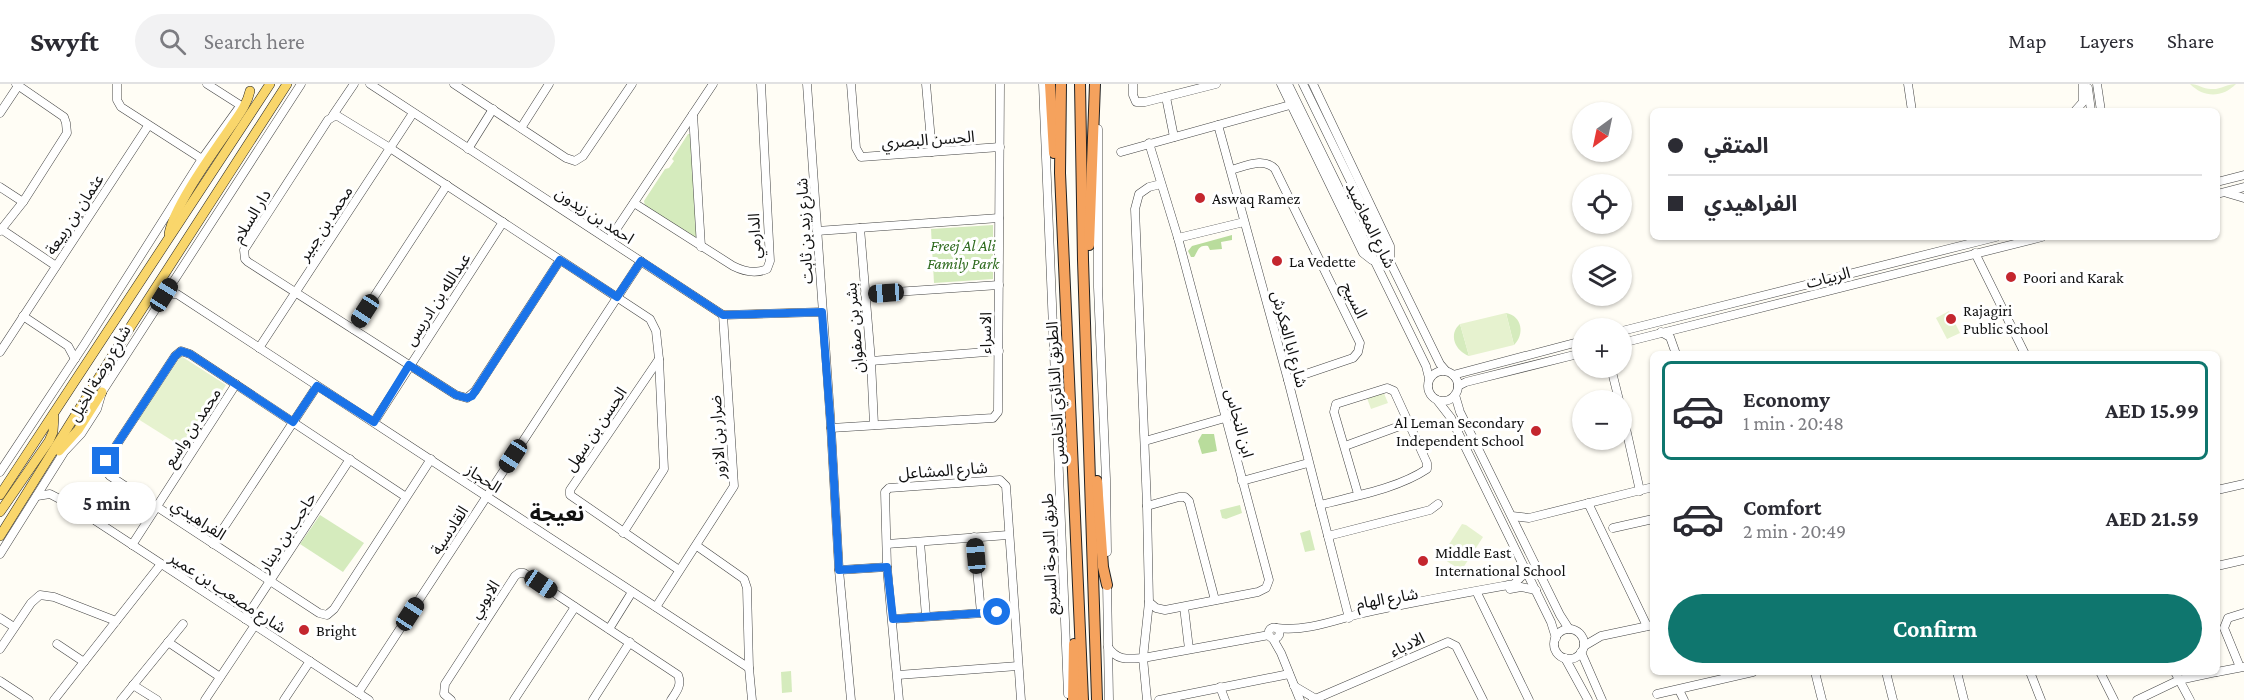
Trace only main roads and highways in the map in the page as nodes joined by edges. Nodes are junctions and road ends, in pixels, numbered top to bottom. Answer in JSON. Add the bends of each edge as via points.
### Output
{"nodes":[{"id":1,"x":270,"y":84,"type":"edge"},
{"id":2,"x":287,"y":84,"type":"edge"},
{"id":3,"x":1050,"y":84,"type":"edge"},
{"id":4,"x":1060,"y":84,"type":"edge"},
{"id":5,"x":1080,"y":84,"type":"edge"},
{"id":6,"x":1096,"y":84,"type":"edge"},
{"id":7,"x":253,"y":87,"type":"edge"},
{"id":8,"x":1060,"y":173,"type":"junction"},
{"id":9,"x":168,"y":241,"type":"junction"},
{"id":10,"x":1083,"y":260,"type":"junction"},
{"id":11,"x":102,"y":392,"type":"road end"},
{"id":12,"x":54,"y":415,"type":"junction"},
{"id":13,"x":1089,"y":450,"type":"junction"},
{"id":14,"x":26,"y":493,"type":"junction"},
{"id":15,"x":0,"y":495,"type":"edge"},
{"id":16,"x":0,"y":512,"type":"edge"},
{"id":17,"x":0,"y":536,"type":"edge"},
{"id":18,"x":1078,"y":575,"type":"junction"},
{"id":19,"x":1107,"y":585,"type":"road end"},
{"id":20,"x":1071,"y":700,"type":"edge"},
{"id":21,"x":1083,"y":700,"type":"edge"},
{"id":22,"x":1097,"y":700,"type":"edge"}],
"edges":[{"from":1,"to":9,"type":"main road","name":"شارع روضة الخيل"},
{"from":2,"to":14,"type":"main road","name":"شارع روضة الخيل"},
{"from":3,"to":8,"type":"highway","via":[[1054,154]]},
{"from":4,"to":8,"type":"highway","name":"الطريق الدائري الخامس"},
{"from":5,"to":10,"type":"highway","name":"الطريق الدائري الخامس"},
{"from":6,"to":10,"type":"highway","via":[[1090,236]]},
{"from":7,"to":9,"type":"main road","via":[[175,215]]},
{"from":8,"to":18,"type":"highway","name":"الطريق الدائري الخامس"},
{"from":9,"to":12,"type":"main road","name":"شارع روضة الخيل"},
{"from":10,"to":13,"type":"highway","name":"الطريق الدائري الخامس"},
{"from":11,"to":14,"type":"main road","via":[[78,430]]},
{"from":12,"to":15,"type":"main road","name":"شارع روضة الخيل"},
{"from":12,"to":16,"type":"main road","via":[[49,441]]},
{"from":13,"to":19,"type":"highway","via":[[1096,463],[1102,567]]},
{"from":13,"to":22,"type":"highway","name":"الطريق الدائري الخامس"},
{"from":14,"to":17,"type":"main road","name":"شارع روضة الخيل"},
{"from":18,"to":20,"type":"highway"},
{"from":18,"to":21,"type":"highway","name":"الطريق الدائري الخامس"}]}
